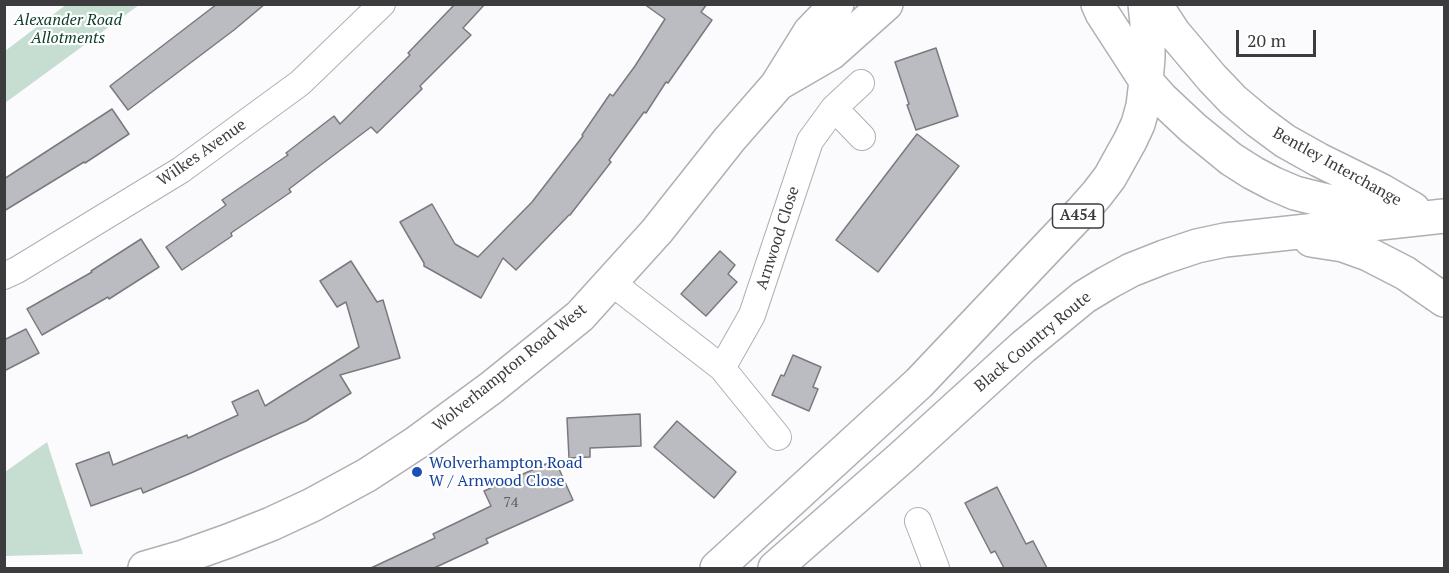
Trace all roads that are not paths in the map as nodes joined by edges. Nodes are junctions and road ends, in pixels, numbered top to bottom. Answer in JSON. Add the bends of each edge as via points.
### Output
{"nodes":[{"id":1,"x":382,"y":4,"type":"edge"},
{"id":2,"x":837,"y":4,"type":"edge"},
{"id":3,"x":886,"y":4,"type":"edge"},
{"id":4,"x":1145,"y":4,"type":"edge"},
{"id":5,"x":1155,"y":4,"type":"edge"},
{"id":6,"x":1099,"y":7,"type":"edge"},
{"id":7,"x":1146,"y":81,"type":"junction"},
{"id":8,"x":861,"y":83,"type":"dead end"},
{"id":9,"x":777,"y":85,"type":"junction"},
{"id":10,"x":834,"y":108,"type":"junction"},
{"id":11,"x":862,"y":137,"type":"dead end"},
{"id":12,"x":1433,"y":220,"type":"edge"},
{"id":13,"x":1255,"y":237,"type":"junction"},
{"id":14,"x":4,"y":276,"type":"edge"},
{"id":15,"x":611,"y":282,"type":"junction"},
{"id":16,"x":1444,"y":300,"type":"edge"},
{"id":17,"x":722,"y":368,"type":"junction"},
{"id":18,"x":778,"y":437,"type":"dead end"},
{"id":19,"x":902,"y":457,"type":"junction"},
{"id":20,"x":918,"y":521,"type":"dead end"},
{"id":21,"x":145,"y":568,"type":"edge"},
{"id":22,"x":717,"y":568,"type":"edge"},
{"id":23,"x":775,"y":568,"type":"edge"},
{"id":24,"x":800,"y":568,"type":"edge"},
{"id":25,"x":936,"y":568,"type":"edge"}],
"edges":[{"from":1,"to":14,"type":"street","name":"Wilkes Avenue","via":[[300,83],[181,170]]},
{"from":2,"to":9,"type":"main road","name":"Wolverhampton Road West","via":[[810,32]]},
{"from":3,"to":9,"type":"main road","via":[[831,53]]},
{"from":4,"to":7,"type":"main road","number":"A454"},
{"from":5,"to":12,"type":"main road","name":"Bentley Interchange","via":[[1193,56],[1258,121],[1285,141]]},
{"from":6,"to":7,"type":"main road"},
{"from":7,"to":12,"type":"main road","via":[[1210,144],[1274,184],[1323,200]]},
{"from":7,"to":22,"type":"main road","number":"A454","via":[[1143,106],[1130,141],[1110,177],[1082,211],[919,382]]},
{"from":8,"to":10,"type":"street","name":"Arnwood Close"},
{"from":9,"to":15,"type":"main road","name":"Wolverhampton Road West"},
{"from":10,"to":11,"type":"street"},
{"from":10,"to":17,"type":"street","name":"Arnwood Close","via":[[810,141],[752,315]]},
{"from":12,"to":13,"type":"main road","name":"Black Country Route"},
{"from":13,"to":16,"type":"main road","via":[[1298,238],[1351,248],[1386,262]]},
{"from":13,"to":19,"type":"main road","name":"Black Country Route","via":[[1197,246],[1164,257],[1131,270],[1084,297]]},
{"from":15,"to":17,"type":"street"},
{"from":15,"to":21,"type":"main road","name":"Wolverhampton Road West","via":[[580,316],[540,349],[367,475],[271,524]]},
{"from":17,"to":18,"type":"street"},
{"from":19,"to":23,"type":"main road","name":"Black Country Route"},
{"from":19,"to":24,"type":"main road"},
{"from":20,"to":25,"type":"street"}]}
